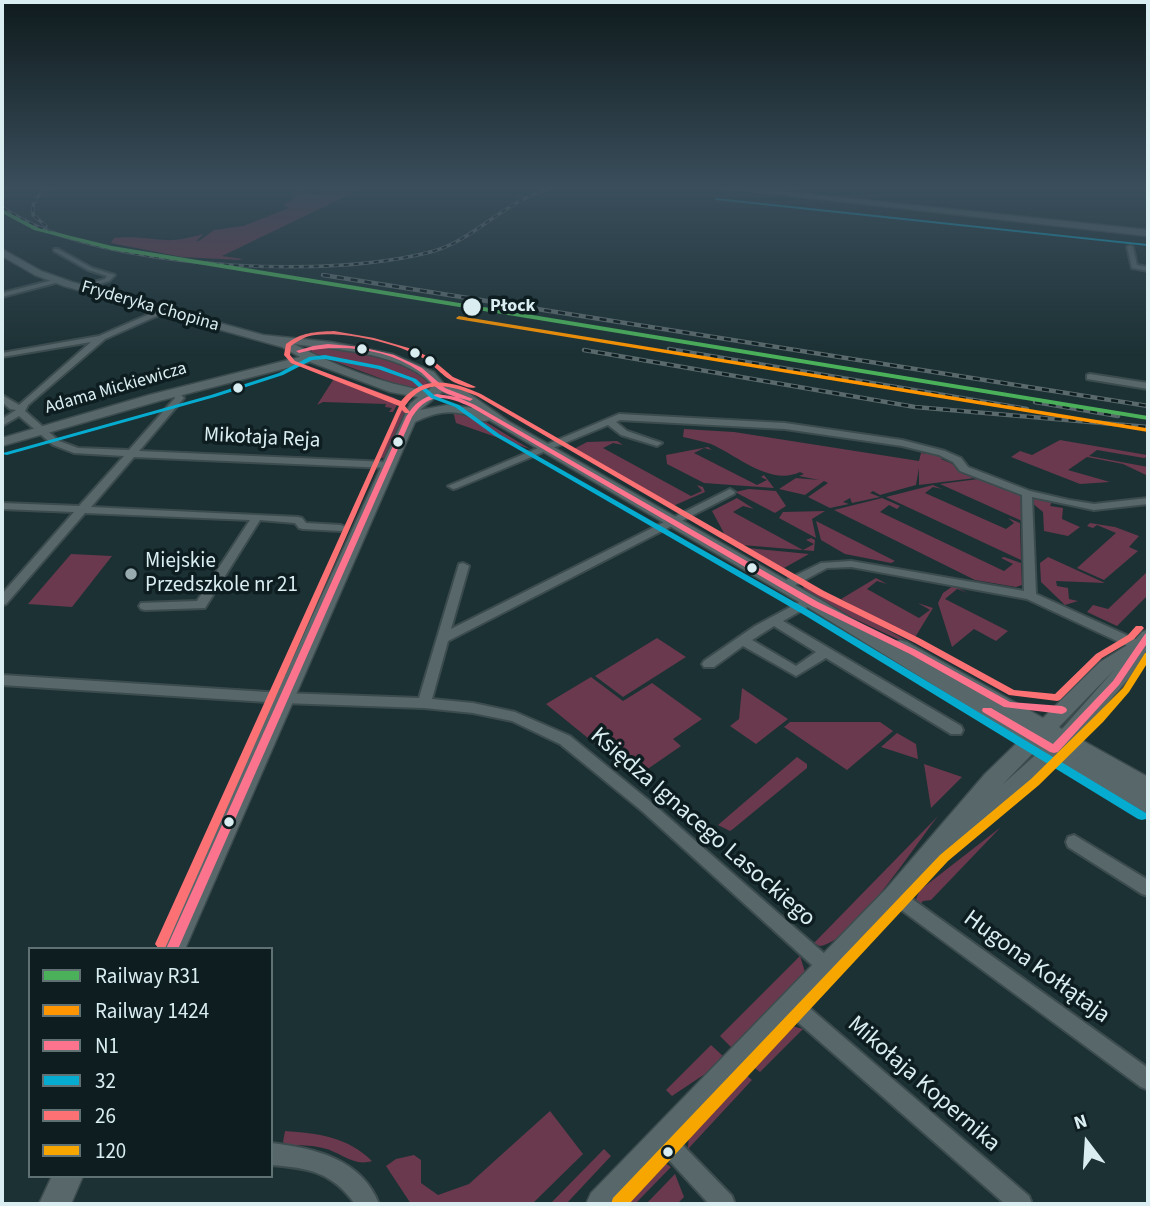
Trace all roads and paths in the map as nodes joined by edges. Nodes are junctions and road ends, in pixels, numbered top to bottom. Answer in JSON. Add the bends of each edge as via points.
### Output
{"nodes":[{"id":1,"x":1130,"y":247,"type":"dead end"},
{"id":2,"x":56,"y":250,"type":"dead end"},
{"id":3,"x":2,"y":253,"type":"edge"},
{"id":4,"x":1148,"y":269,"type":"edge"},
{"id":5,"x":57,"y":281,"type":"junction"},
{"id":6,"x":82,"y":288,"type":"junction"},
{"id":7,"x":2,"y":295,"type":"edge"},
{"id":8,"x":164,"y":311,"type":"junction"},
{"id":9,"x":100,"y":338,"type":"junction"},
{"id":10,"x":264,"y":338,"type":"junction"},
{"id":11,"x":333,"y":344,"type":"junction"},
{"id":12,"x":299,"y":351,"type":"junction"},
{"id":13,"x":2,"y":355,"type":"edge"},
{"id":14,"x":311,"y":358,"type":"junction"},
{"id":15,"x":241,"y":374,"type":"junction"},
{"id":16,"x":1090,"y":377,"type":"dead end"},
{"id":17,"x":1148,"y":386,"type":"edge"},
{"id":18,"x":435,"y":391,"type":"junction"},
{"id":19,"x":176,"y":393,"type":"junction"},
{"id":20,"x":2,"y":398,"type":"edge"},
{"id":21,"x":411,"y":399,"type":"junction"},
{"id":22,"x":21,"y":410,"type":"junction"},
{"id":23,"x":410,"y":419,"type":"junction"},
{"id":24,"x":609,"y":421,"type":"junction"},
{"id":25,"x":2,"y":423,"type":"edge"},
{"id":26,"x":41,"y":430,"type":"junction"},
{"id":27,"x":2,"y":442,"type":"edge"},
{"id":28,"x":537,"y":443,"type":"junction"},
{"id":29,"x":657,"y":443,"type":"dead end"},
{"id":30,"x":134,"y":453,"type":"junction"},
{"id":31,"x":388,"y":465,"type":"junction"},
{"id":32,"x":453,"y":486,"type":"dead end"},
{"id":33,"x":730,"y":492,"type":"dead end"},
{"id":34,"x":1027,"y":493,"type":"junction"},
{"id":35,"x":1148,"y":501,"type":"edge"},
{"id":36,"x":2,"y":506,"type":"edge"},
{"id":37,"x":82,"y":509,"type":"junction"},
{"id":38,"x":257,"y":517,"type":"junction"},
{"id":39,"x":673,"y":521,"type":"junction"},
{"id":40,"x":341,"y":528,"type":"dead end"},
{"id":41,"x":463,"y":566,"type":"dead end"},
{"id":42,"x":784,"y":586,"type":"junction"},
{"id":43,"x":1030,"y":596,"type":"junction"},
{"id":44,"x":2,"y":601,"type":"edge"},
{"id":45,"x":812,"y":602,"type":"junction"},
{"id":46,"x":145,"y":606,"type":"dead end"},
{"id":47,"x":774,"y":621,"type":"junction"},
{"id":48,"x":442,"y":639,"type":"junction"},
{"id":49,"x":742,"y":640,"type":"junction"},
{"id":50,"x":1143,"y":641,"type":"edge"},
{"id":51,"x":824,"y":653,"type":"junction"},
{"id":52,"x":709,"y":664,"type":"dead end"},
{"id":53,"x":2,"y":680,"type":"edge"},
{"id":54,"x":283,"y":698,"type":"junction"},
{"id":55,"x":424,"y":704,"type":"junction"},
{"id":56,"x":1062,"y":709,"type":"junction"},
{"id":57,"x":1002,"y":710,"type":"junction"},
{"id":58,"x":1082,"y":720,"type":"junction"},
{"id":59,"x":956,"y":730,"type":"dead end"},
{"id":60,"x":1050,"y":738,"type":"junction"},
{"id":61,"x":1027,"y":761,"type":"junction"},
{"id":62,"x":1102,"y":769,"type":"junction"},
{"id":63,"x":1148,"y":787,"type":"edge"},
{"id":64,"x":1148,"y":805,"type":"edge"},
{"id":65,"x":1074,"y":842,"type":"dead end"},
{"id":66,"x":1148,"y":889,"type":"edge"},
{"id":67,"x":895,"y":896,"type":"junction"},
{"id":68,"x":173,"y":947,"type":"edge"},
{"id":69,"x":828,"y":968,"type":"junction"},
{"id":70,"x":792,"y":1005,"type":"junction"},
{"id":71,"x":1148,"y":1080,"type":"edge"},
{"id":72,"x":664,"y":1140,"type":"junction"},
{"id":73,"x":273,"y":1154,"type":"edge"},
{"id":74,"x":67,"y":1178,"type":"edge"},
{"id":75,"x":55,"y":1204,"type":"edge"},
{"id":76,"x":368,"y":1204,"type":"edge"},
{"id":77,"x":602,"y":1204,"type":"edge"},
{"id":78,"x":724,"y":1204,"type":"edge"},
{"id":79,"x":1021,"y":1204,"type":"edge"}],
"edges":[{"from":1,"to":4,"type":"street","via":[[1134,267]]},
{"from":2,"to":6,"type":"street","via":[[112,275]]},
{"from":3,"to":5,"type":"street","name":"Fryderyka Chopina"},
{"from":5,"to":6,"type":"street","name":"Fryderyka Chopina"},
{"from":5,"to":7,"type":"street"},
{"from":6,"to":8,"type":"street","name":"Fryderyka Chopina"},
{"from":8,"to":9,"type":"street"},
{"from":8,"to":10,"type":"street","name":"Fryderyka Chopina"},
{"from":9,"to":13,"type":"street"},
{"from":9,"to":22,"type":"street"},
{"from":10,"to":11,"type":"street","name":"Fryderyka Chopina"},
{"from":10,"to":12,"type":"street","name":"Fryderyka Chopina"},
{"from":11,"to":12,"type":"street","name":"Adama Mickiewicza"},
{"from":11,"to":18,"type":"street","name":"Fryderyka Chopina","via":[[404,363],[436,380]]},
{"from":12,"to":14,"type":"street","name":"Fryderyka Chopina"},
{"from":12,"to":15,"type":"street","name":"Adama Mickiewicza"},
{"from":14,"to":15,"type":"street","name":"Adama Mickiewicza"},
{"from":14,"to":21,"type":"street","name":"Fryderyka Chopina"},
{"from":15,"to":19,"type":"street","name":"Adama Mickiewicza"},
{"from":16,"to":17,"type":"street"},
{"from":18,"to":21,"type":"street"},
{"from":18,"to":28,"type":"street","name":"Fryderyka Chopina","via":[[476,405]]},
{"from":19,"to":26,"type":"street","name":"Adama Mickiewicza"},
{"from":19,"to":30,"type":"street","via":[[180,398]]},
{"from":20,"to":22,"type":"street","name":"Mikołaja Reja"},
{"from":21,"to":23,"type":"street"},
{"from":22,"to":25,"type":"street"},
{"from":22,"to":26,"type":"street","name":"Mikołaja Reja"},
{"from":23,"to":28,"type":"street","via":[[429,412],[471,410],[501,429]]},
{"from":23,"to":31,"type":"street"},
{"from":24,"to":28,"type":"street"},
{"from":24,"to":29,"type":"street","via":[[624,433]]},
{"from":24,"to":34,"type":"street","via":[[619,417],[785,426],[902,443],[950,456],[964,468]]},
{"from":26,"to":27,"type":"street","name":"Adama Mickiewicza"},
{"from":26,"to":30,"type":"street","name":"Mikołaja Reja","via":[[71,449]]},
{"from":28,"to":32,"type":"street"},
{"from":28,"to":39,"type":"street","name":"Fryderyka Chopina"},
{"from":30,"to":31,"type":"street","name":"Mikołaja Reja"},
{"from":30,"to":37,"type":"street"},
{"from":31,"to":54,"type":"street"},
{"from":33,"to":39,"type":"street"},
{"from":34,"to":35,"type":"street","via":[[1094,506]]},
{"from":34,"to":43,"type":"street"},
{"from":36,"to":37,"type":"street"},
{"from":37,"to":38,"type":"street"},
{"from":37,"to":44,"type":"street"},
{"from":38,"to":40,"type":"street"},
{"from":38,"to":46,"type":"street","via":[[201,605]]},
{"from":39,"to":42,"type":"street","name":"Fryderyka Chopina"},
{"from":39,"to":48,"type":"street"},
{"from":41,"to":48,"type":"street"},
{"from":42,"to":43,"type":"street","via":[[836,563]]},
{"from":42,"to":45,"type":"street","name":"Fryderyka Chopina"},
{"from":43,"to":50,"type":"street"},
{"from":45,"to":47,"type":"street"},
{"from":45,"to":57,"type":"street","name":"Fryderyka Chopina"},
{"from":47,"to":49,"type":"street"},
{"from":47,"to":51,"type":"street"},
{"from":48,"to":55,"type":"street"},
{"from":49,"to":51,"type":"street","via":[[796,672]]},
{"from":49,"to":52,"type":"street"},
{"from":50,"to":56,"type":"street","via":[[1107,666]]},
{"from":50,"to":58,"type":"street","via":[[1116,683]]},
{"from":51,"to":59,"type":"street"},
{"from":53,"to":54,"type":"street","name":"Księdza Ignacego Lasockiego"},
{"from":54,"to":55,"type":"street","name":"Księdza Ignacego Lasockiego"},
{"from":54,"to":68,"type":"street"},
{"from":55,"to":69,"type":"street","name":"Księdza Ignacego Lasockiego","via":[[515,717],[565,740]]},
{"from":56,"to":57,"type":"street"},
{"from":56,"to":60,"type":"street"},
{"from":57,"to":60,"type":"street","name":"Fryderyka Chopina"},
{"from":57,"to":61,"type":"street"},
{"from":58,"to":60,"type":"street"},
{"from":58,"to":62,"type":"street"},
{"from":60,"to":61,"type":"street"},
{"from":60,"to":62,"type":"street","name":"Fryderyka Chopina"},
{"from":61,"to":62,"type":"street"},
{"from":61,"to":67,"type":"street","via":[[990,808],[936,849]]},
{"from":62,"to":63,"type":"street","name":"Fryderyka Chopina"},
{"from":62,"to":64,"type":"street","name":"Fryderyka Chopina"},
{"from":65,"to":66,"type":"street"},
{"from":67,"to":69,"type":"street"},
{"from":67,"to":71,"type":"street","name":"Hugona Kołłątaja"},
{"from":69,"to":70,"type":"street"},
{"from":70,"to":72,"type":"street"},
{"from":70,"to":79,"type":"street","name":"Mikołaja Kopernika"},
{"from":72,"to":77,"type":"street"},
{"from":72,"to":78,"type":"street"},
{"from":73,"to":76,"type":"street","via":[[329,1164],[354,1183]]},
{"from":74,"to":75,"type":"street"}]}
